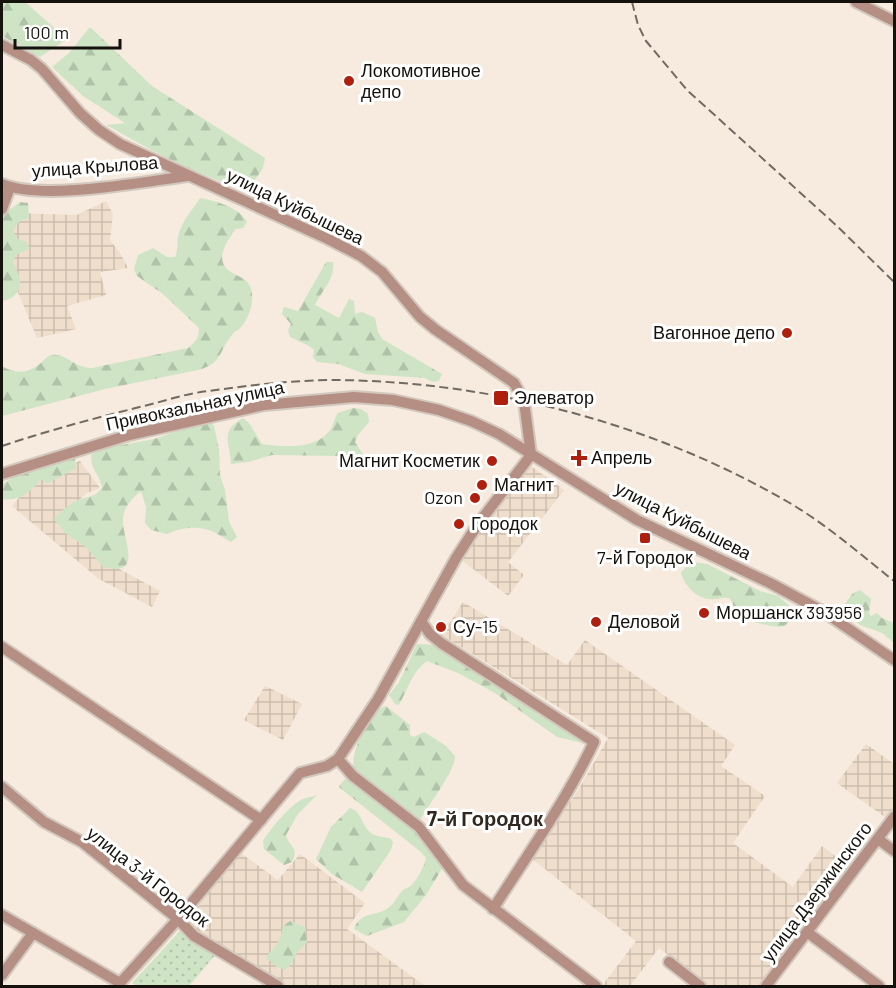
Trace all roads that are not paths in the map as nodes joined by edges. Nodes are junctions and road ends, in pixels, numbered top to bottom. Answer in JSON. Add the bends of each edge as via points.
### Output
{"nodes":[{"id":1,"x":856,"y":2,"type":"edge"},
{"id":2,"x":894,"y":21,"type":"edge"},
{"id":3,"x":2,"y":45,"type":"edge"},
{"id":4,"x":191,"y":176,"type":"junction"},
{"id":5,"x":6,"y":185,"type":"edge"},
{"id":6,"x":2,"y":209,"type":"edge"},
{"id":7,"x":531,"y":455,"type":"junction"},
{"id":8,"x":2,"y":474,"type":"edge"},
{"id":9,"x":421,"y":621,"type":"junction"},
{"id":10,"x":2,"y":647,"type":"edge"},
{"id":11,"x":894,"y":660,"type":"edge"},
{"id":12,"x":338,"y":759,"type":"junction"},
{"id":13,"x":2,"y":787,"type":"edge"},
{"id":14,"x":894,"y":817,"type":"edge"},
{"id":15,"x":261,"y":820,"type":"junction"},
{"id":16,"x":878,"y":839,"type":"junction"},
{"id":17,"x":894,"y":851,"type":"edge"},
{"id":18,"x":493,"y":909,"type":"junction"},
{"id":19,"x":2,"y":915,"type":"edge"},
{"id":20,"x":178,"y":919,"type":"junction"},
{"id":21,"x":807,"y":932,"type":"junction"},
{"id":22,"x":33,"y":933,"type":"junction"},
{"id":23,"x":669,"y":962,"type":"dead end"},
{"id":24,"x":2,"y":975,"type":"edge"},
{"id":25,"x":121,"y":985,"type":"edge"},
{"id":26,"x":278,"y":987,"type":"edge"},
{"id":27,"x":596,"y":987,"type":"edge"},
{"id":28,"x":700,"y":987,"type":"edge"},
{"id":29,"x":766,"y":987,"type":"edge"},
{"id":30,"x":879,"y":987,"type":"edge"}],
"edges":[{"from":1,"to":2,"type":"street"},
{"from":3,"to":4,"type":"street","name":"улица Куйбышева","via":[[42,69],[99,130],[120,144]]},
{"from":4,"to":5,"type":"street","name":"улица Крылова","via":[[58,190]]},
{"from":4,"to":7,"type":"street","name":"улица Куйбышева","via":[[328,239],[382,272],[428,323],[514,383],[524,401]]},
{"from":5,"to":6,"type":"street"},
{"from":7,"to":8,"type":"street","name":"Привокзальная улица","via":[[499,434],[440,410],[354,397],[264,405],[129,435]]},
{"from":7,"to":9,"type":"street","via":[[467,541]]},
{"from":7,"to":11,"type":"street","name":"улица Куйбышева","via":[[643,523],[824,612]]},
{"from":9,"to":12,"type":"street","via":[[378,699]]},
{"from":9,"to":18,"type":"street","via":[[441,643],[594,742],[554,816]]},
{"from":10,"to":15,"type":"street"},
{"from":12,"to":15,"type":"street","via":[[300,773]]},
{"from":12,"to":18,"type":"street","via":[[353,776],[419,827],[463,885]]},
{"from":13,"to":20,"type":"street","name":"улица 3-й Городок","via":[[44,822],[82,842]]},
{"from":14,"to":16,"type":"street","name":"улица Дзержинского"},
{"from":15,"to":20,"type":"street"},
{"from":16,"to":17,"type":"street"},
{"from":16,"to":21,"type":"street","name":"улица Дзержинского"},
{"from":18,"to":27,"type":"street"},
{"from":19,"to":22,"type":"street"},
{"from":20,"to":25,"type":"street"},
{"from":20,"to":26,"type":"street","name":"улица 3-й Городок","via":[[194,936]]},
{"from":21,"to":29,"type":"street","name":"улица Дзержинского"},
{"from":21,"to":30,"type":"street"},
{"from":22,"to":24,"type":"street"},
{"from":22,"to":25,"type":"street"},
{"from":23,"to":28,"type":"street"}]}
